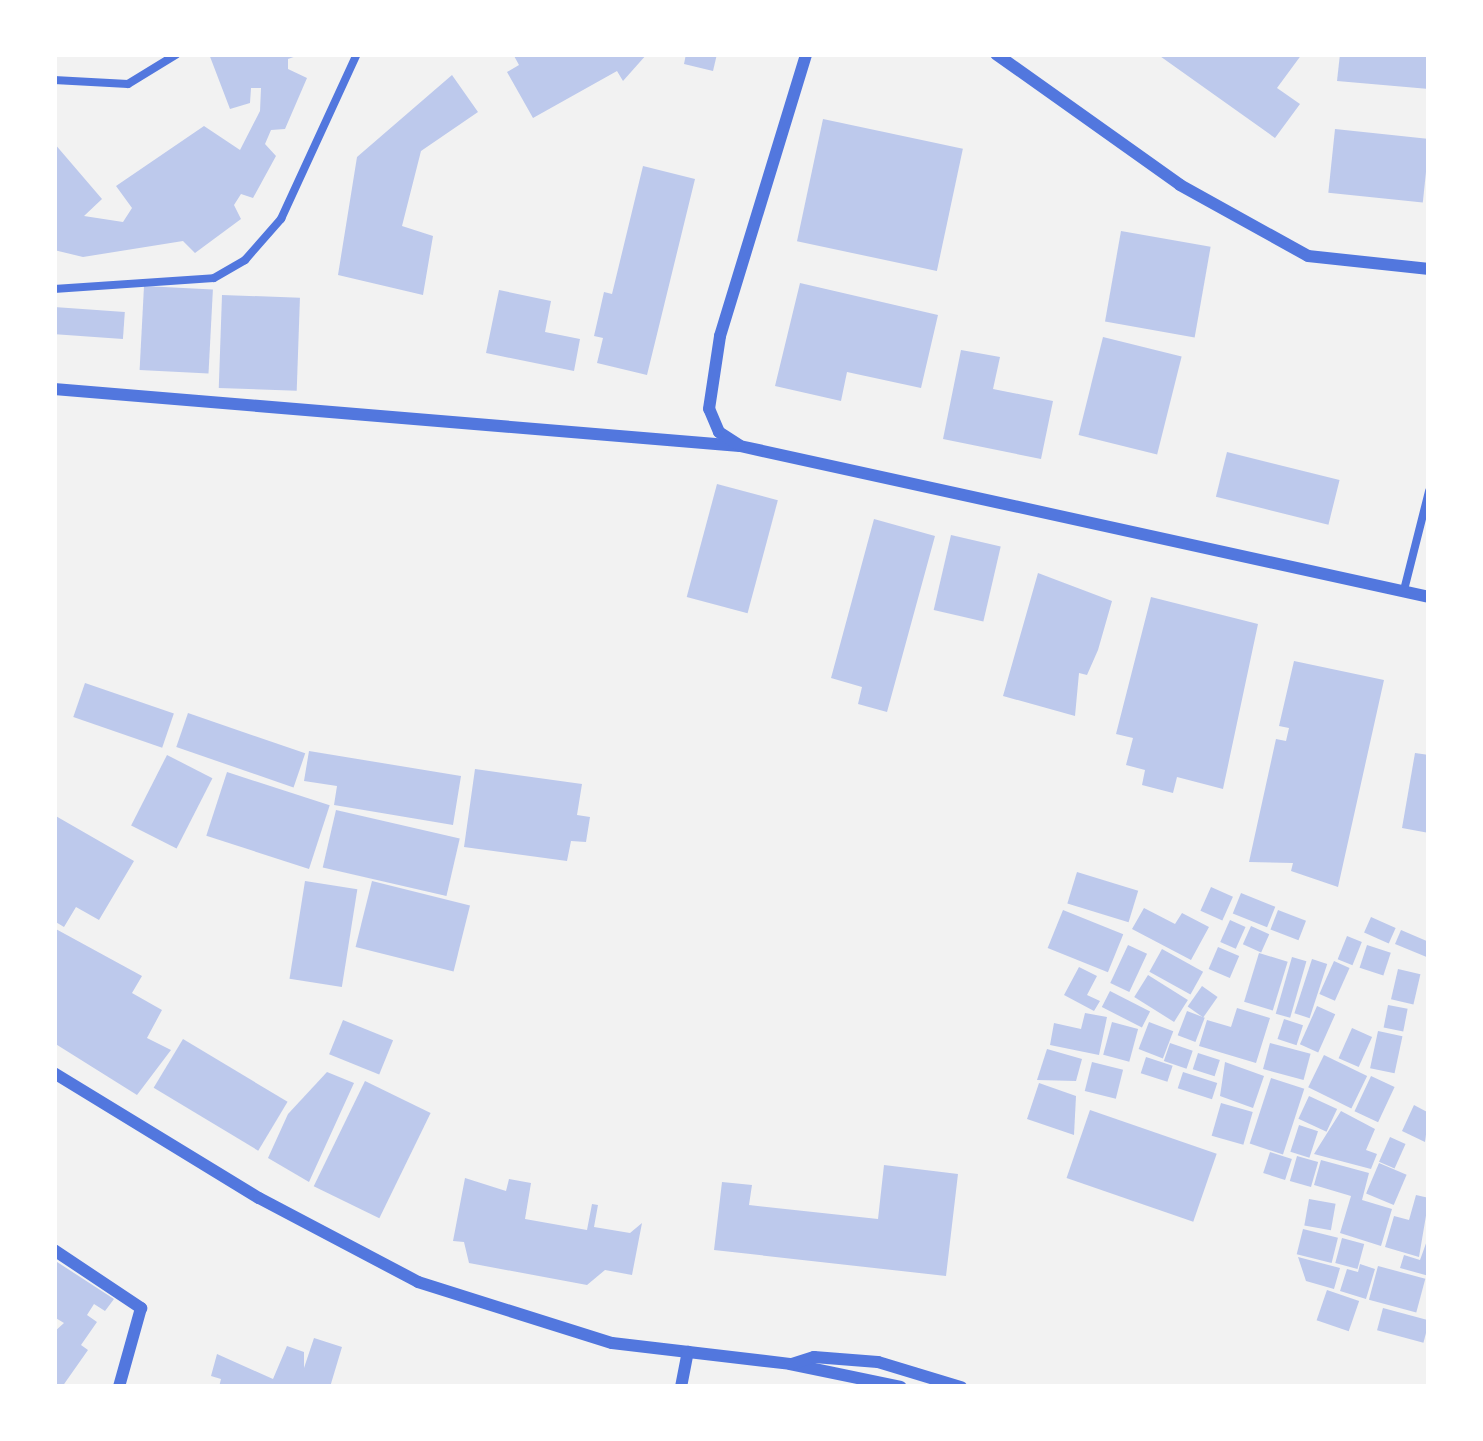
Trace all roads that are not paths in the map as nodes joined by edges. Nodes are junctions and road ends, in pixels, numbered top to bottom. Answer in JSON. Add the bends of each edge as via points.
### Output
{"nodes":[{"id":1,"x":177,"y":54,"type":"edge"},
{"id":2,"x":357,"y":54,"type":"edge"},
{"id":3,"x":806,"y":54,"type":"edge"},
{"id":4,"x":996,"y":54,"type":"edge"},
{"id":5,"x":54,"y":80,"type":"edge"},
{"id":6,"x":1429,"y":269,"type":"edge"},
{"id":7,"x":54,"y":289,"type":"edge"},
{"id":8,"x":54,"y":389,"type":"edge"},
{"id":9,"x":740,"y":446,"type":"junction"},
{"id":10,"x":1429,"y":491,"type":"edge"},
{"id":11,"x":1404,"y":592,"type":"junction"},
{"id":12,"x":1429,"y":597,"type":"edge"},
{"id":13,"x":54,"y":1073,"type":"edge"},
{"id":14,"x":54,"y":1250,"type":"edge"},
{"id":15,"x":688,"y":1352,"type":"junction"},
{"id":16,"x":790,"y":1364,"type":"junction"},
{"id":17,"x":119,"y":1387,"type":"edge"},
{"id":18,"x":681,"y":1387,"type":"edge"},
{"id":19,"x":901,"y":1387,"type":"edge"},
{"id":20,"x":961,"y":1387,"type":"edge"}],
"edges":[{"from":1,"to":5,"type":"lane","via":[[128,84]]},
{"from":2,"to":7,"type":"lane","via":[[281,219],[245,260],[214,278]]},
{"from":3,"to":9,"type":"street","via":[[719,336],[709,409],[719,432]]},
{"from":4,"to":6,"type":"street","via":[[1180,185],[1308,256]]},
{"from":8,"to":9,"type":"street"},
{"from":9,"to":11,"type":"street"},
{"from":10,"to":11,"type":"lane"},
{"from":11,"to":12,"type":"street"},
{"from":13,"to":15,"type":"street","via":[[418,1282],[612,1343]]},
{"from":14,"to":17,"type":"street","via":[[140,1308]]},
{"from":15,"to":16,"type":"street"},
{"from":15,"to":18,"type":"street"},
{"from":16,"to":19,"type":"street"},
{"from":16,"to":20,"type":"street","via":[[814,1357],[878,1362]]}]}
